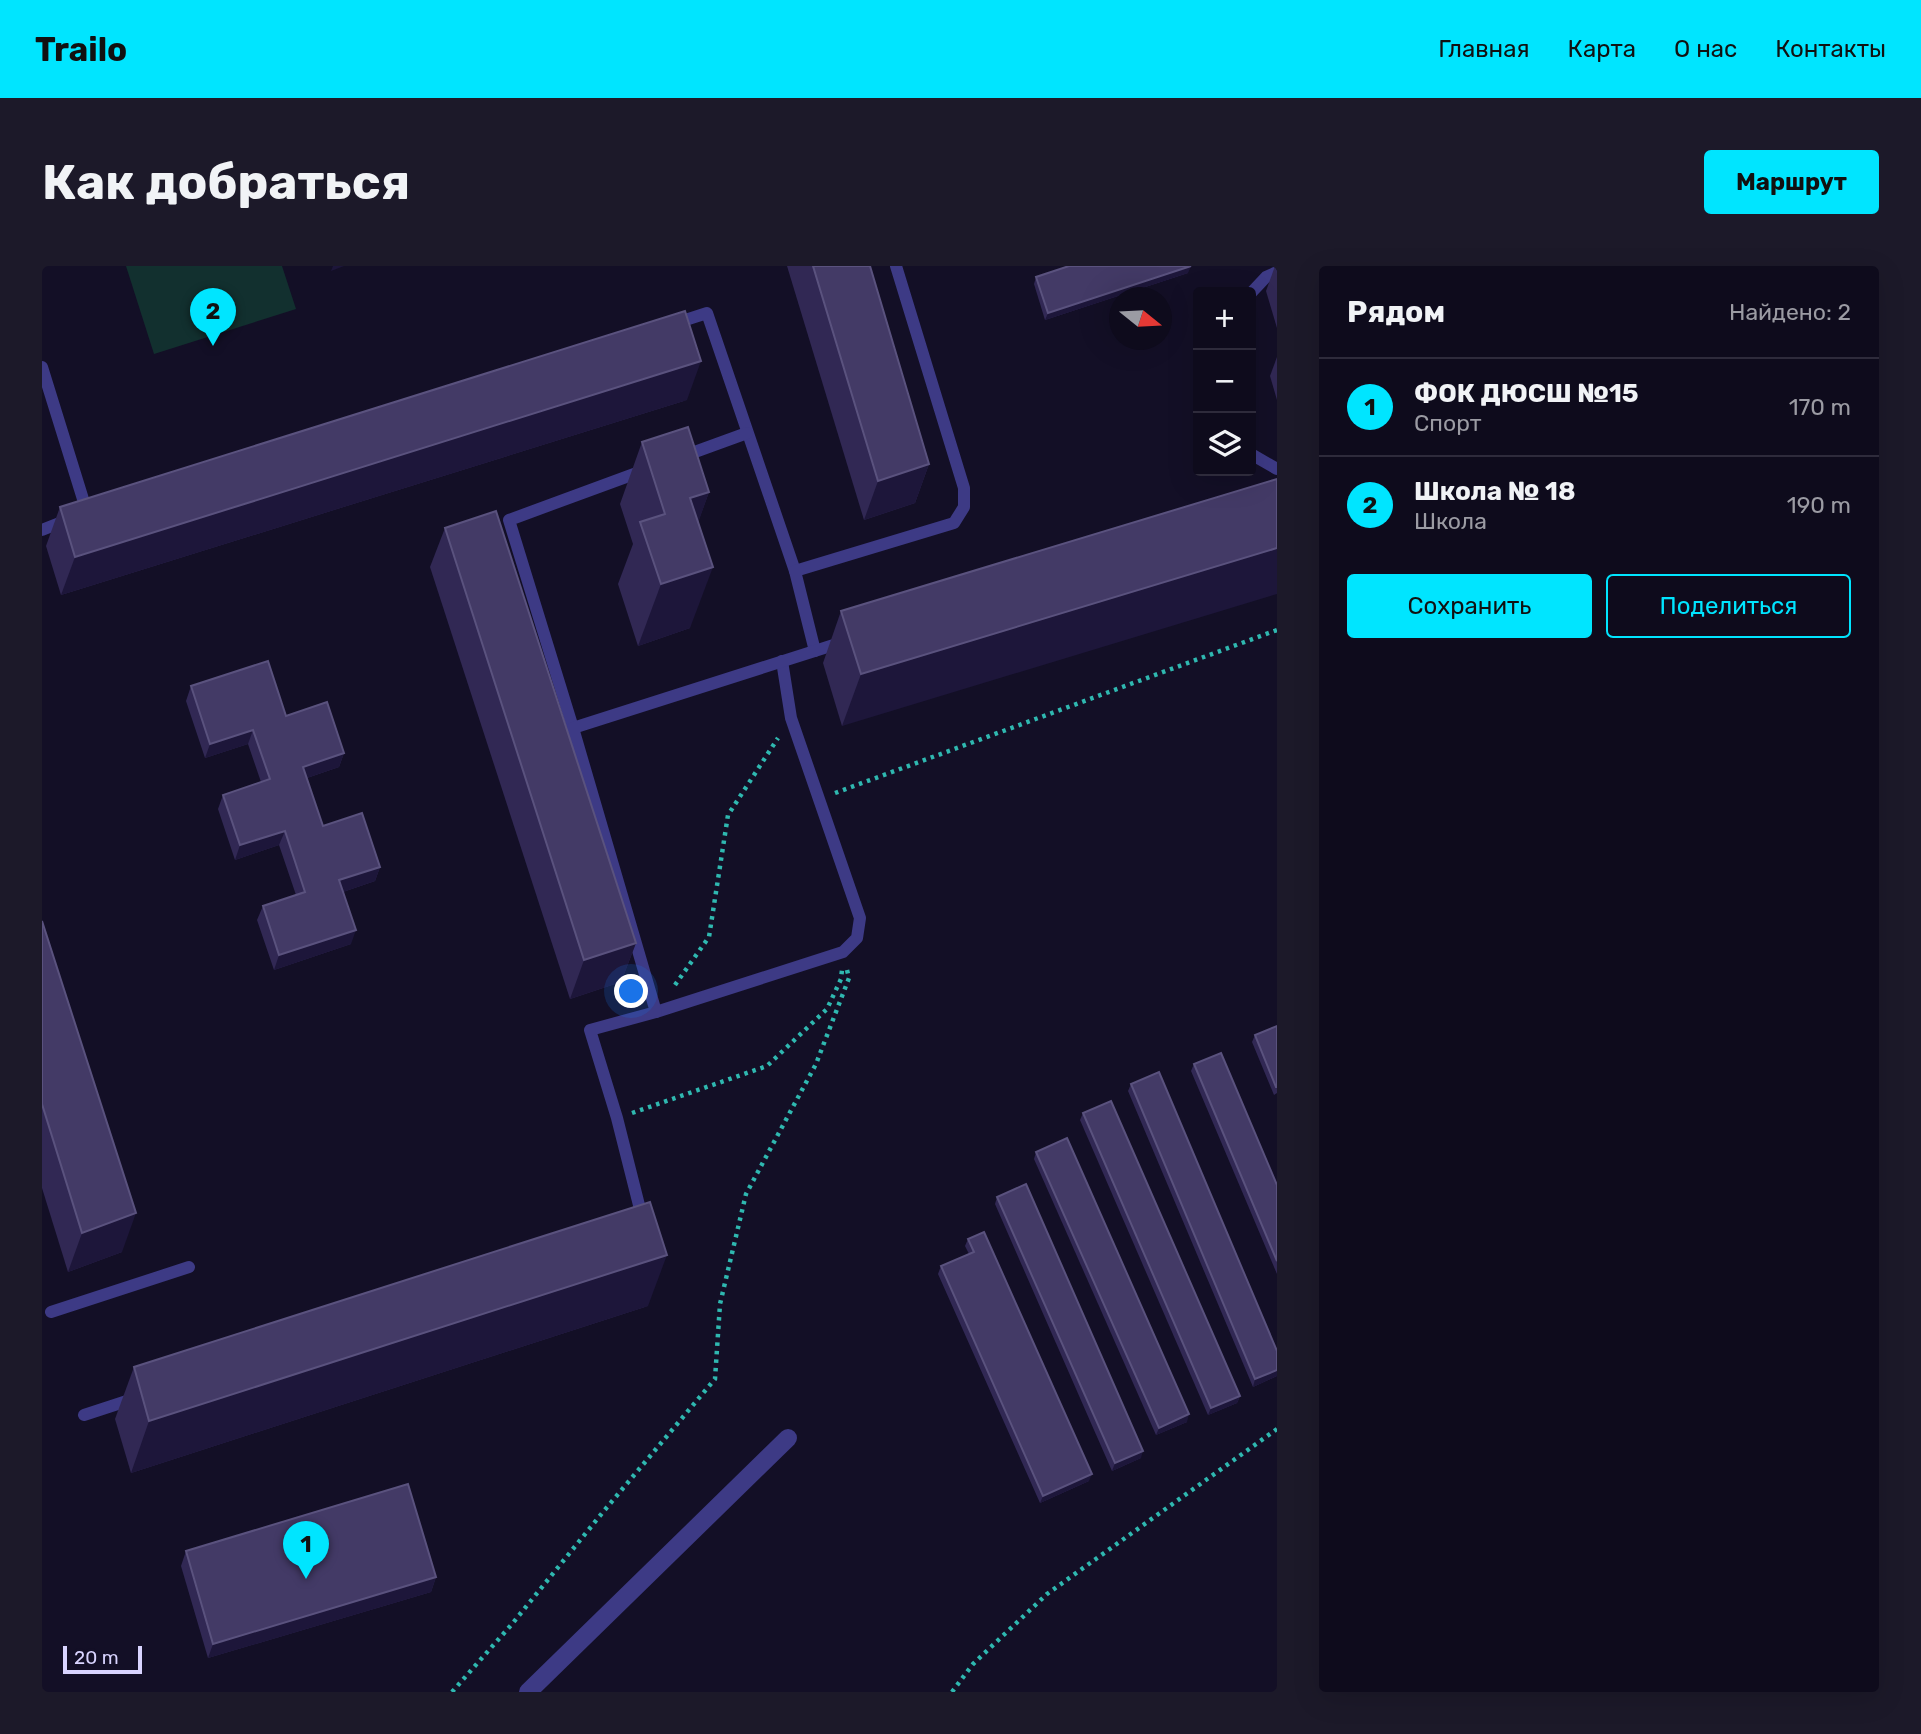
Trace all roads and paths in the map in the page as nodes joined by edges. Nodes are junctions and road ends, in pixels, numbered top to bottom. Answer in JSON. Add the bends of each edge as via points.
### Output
{"nodes":[{"id":1,"x":896,"y":266,"type":"edge"},
{"id":2,"x":1277,"y":272,"type":"edge"},
{"id":3,"x":1256,"y":287,"type":"edge"},
{"id":4,"x":655,"y":330,"type":"edge"},
{"id":5,"x":42,"y":367,"type":"edge"},
{"id":6,"x":747,"y":433,"type":"junction"},
{"id":7,"x":1256,"y":457,"type":"edge"},
{"id":8,"x":1277,"y":469,"type":"edge"},
{"id":9,"x":100,"y":508,"type":"edge"},
{"id":10,"x":87,"y":512,"type":"junction"},
{"id":11,"x":42,"y":530,"type":"edge"},
{"id":12,"x":795,"y":571,"type":"junction"},
{"id":13,"x":1277,"y":630,"type":"edge"},
{"id":14,"x":855,"y":638,"type":"edge"},
{"id":15,"x":815,"y":651,"type":"junction"},
{"id":16,"x":782,"y":661,"type":"junction"},
{"id":17,"x":791,"y":718,"type":"junction"},
{"id":18,"x":573,"y":728,"type":"junction"},
{"id":19,"x":818,"y":799,"type":"junction"},
{"id":20,"x":843,"y":952,"type":"junction"},
{"id":21,"x":656,"y":1012,"type":"junction"},
{"id":22,"x":617,"y":1118,"type":"junction"},
{"id":23,"x":632,"y":1236,"type":"edge"},
{"id":24,"x":189,"y":1267,"type":"dead end"},
{"id":25,"x":51,"y":1312,"type":"dead end"},
{"id":26,"x":149,"y":1393,"type":"edge"},
{"id":27,"x":84,"y":1415,"type":"dead end"},
{"id":28,"x":1277,"y":1429,"type":"edge"},
{"id":29,"x":788,"y":1438,"type":"dead end"},
{"id":30,"x":452,"y":1692,"type":"edge"},
{"id":31,"x":528,"y":1692,"type":"edge"},
{"id":32,"x":952,"y":1692,"type":"edge"}],
"edges":[{"from":1,"to":12,"type":"lane","via":[[964,488],[964,508],[954,523]]},
{"from":2,"to":3,"type":"lane"},
{"from":4,"to":6,"type":"lane","via":[[708,313]]},
{"from":5,"to":10,"type":"lane"},
{"from":6,"to":12,"type":"lane"},
{"from":6,"to":18,"type":"lane","via":[[509,520]]},
{"from":7,"to":8,"type":"lane"},
{"from":9,"to":10,"type":"lane"},
{"from":10,"to":11,"type":"lane"},
{"from":12,"to":15,"type":"lane"},
{"from":13,"to":19,"type":"path"},
{"from":14,"to":15,"type":"lane"},
{"from":15,"to":16,"type":"lane"},
{"from":16,"to":17,"type":"lane"},
{"from":16,"to":18,"type":"lane"},
{"from":17,"to":19,"type":"lane"},
{"from":17,"to":21,"type":"path","via":[[728,815],[709,937]]},
{"from":18,"to":21,"type":"lane"},
{"from":19,"to":20,"type":"lane","via":[[860,918],[857,938]]},
{"from":20,"to":21,"type":"lane"},
{"from":20,"to":22,"type":"path","via":[[841,979],[827,1009],[767,1066]]},
{"from":20,"to":30,"type":"path","via":[[849,978],[816,1064],[746,1194],[720,1304],[715,1379]]},
{"from":21,"to":22,"type":"lane","via":[[590,1030]]},
{"from":22,"to":23,"type":"lane","via":[[645,1231]]},
{"from":24,"to":25,"type":"lane"},
{"from":26,"to":27,"type":"lane"},
{"from":28,"to":32,"type":"path","via":[[1047,1594],[973,1664]]},
{"from":29,"to":31,"type":"street"}]}
